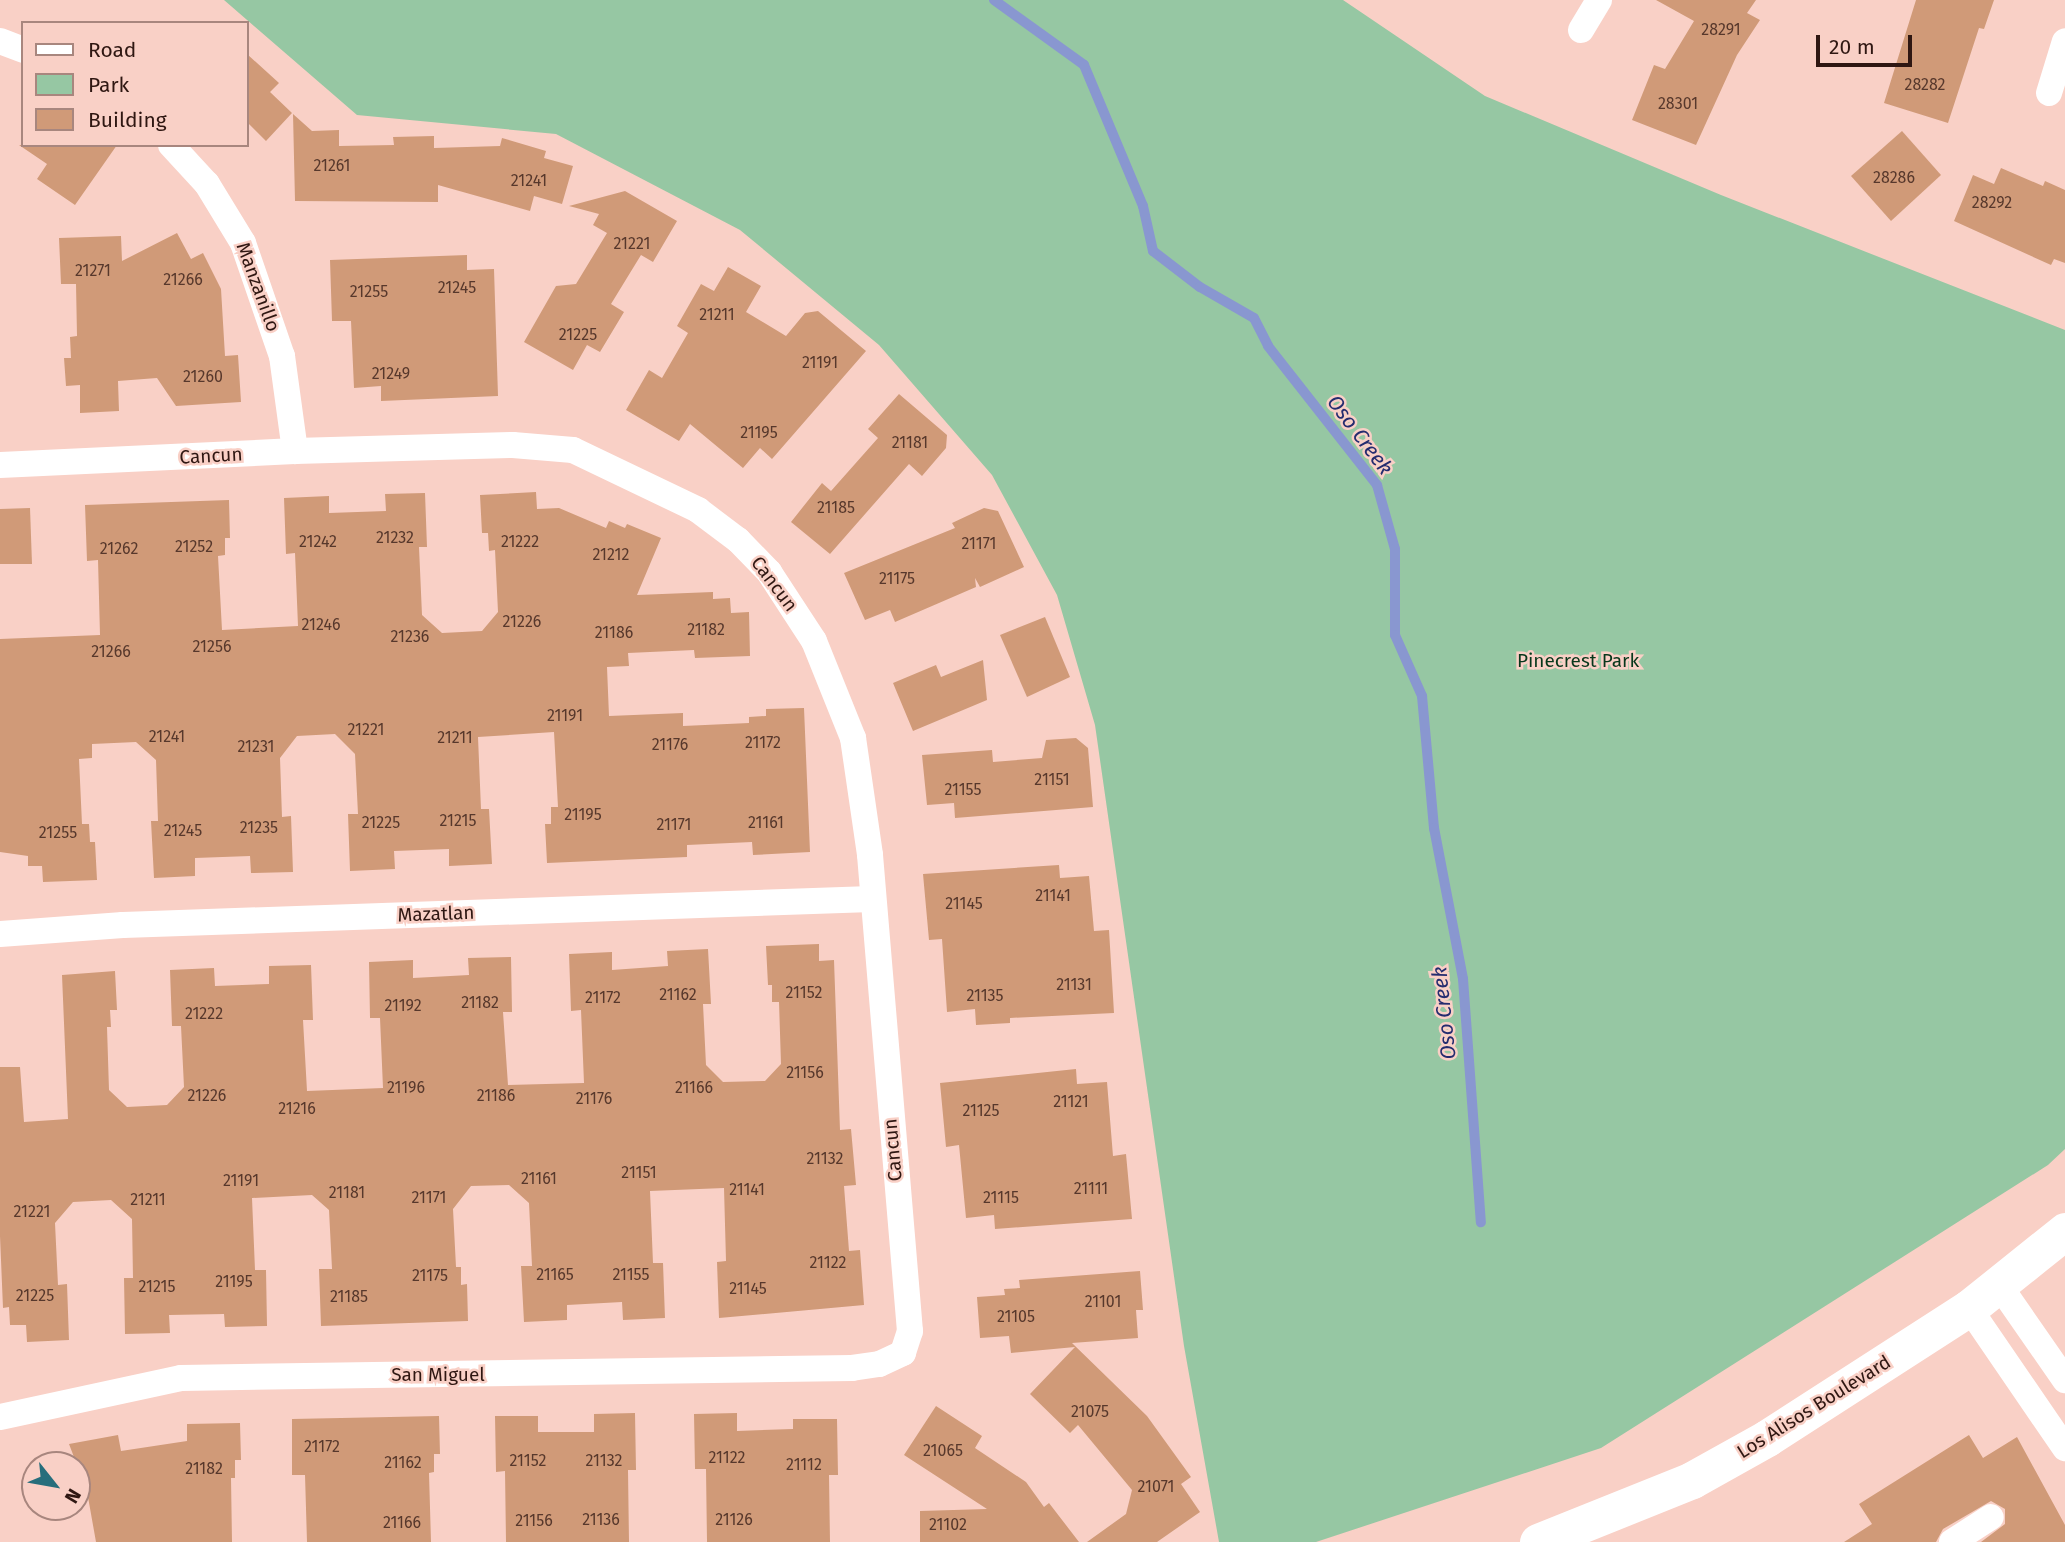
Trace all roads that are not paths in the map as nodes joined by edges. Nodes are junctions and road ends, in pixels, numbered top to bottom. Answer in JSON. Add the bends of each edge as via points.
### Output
{"nodes":[{"id":1,"x":1599,"y":0,"type":"edge"},
{"id":2,"x":1581,"y":30,"type":"dead end"},
{"id":3,"x":0,"y":41,"type":"edge"},
{"id":4,"x":2065,"y":41,"type":"edge"},
{"id":5,"x":21,"y":49,"type":"edge"},
{"id":6,"x":2049,"y":93,"type":"dead end"},
{"id":7,"x":173,"y":147,"type":"edge"},
{"id":8,"x":295,"y":451,"type":"junction"},
{"id":9,"x":0,"y":465,"type":"edge"},
{"id":10,"x":872,"y":899,"type":"junction"},
{"id":11,"x":0,"y":934,"type":"edge"},
{"id":12,"x":2065,"y":1231,"type":"edge"},
{"id":13,"x":1998,"y":1285,"type":"junction"},
{"id":14,"x":1969,"y":1308,"type":"junction"},
{"id":15,"x":879,"y":1364,"type":"joint"},
{"id":16,"x":2065,"y":1380,"type":"edge"},
{"id":17,"x":0,"y":1417,"type":"edge"},
{"id":18,"x":2065,"y":1448,"type":"edge"},
{"id":19,"x":1992,"y":1517,"type":"dead end"},
{"id":20,"x":1954,"y":1541,"type":"edge"},
{"id":21,"x":1538,"y":1542,"type":"edge"}],
"edges":[{"from":1,"to":2,"type":"street"},
{"from":3,"to":5,"type":"street"},
{"from":4,"to":6,"type":"street"},
{"from":7,"to":8,"type":"street","name":"Manzanillo","via":[[207,184],[243,243],[282,356]]},
{"from":8,"to":9,"type":"street","name":"Cancun"},
{"from":8,"to":10,"type":"street","name":"Cancun","via":[[513,445],[573,450],[698,510],[738,540],[769,572],[814,641],[834,682],[853,738]]},
{"from":10,"to":11,"type":"street","name":"Mazatlan","via":[[123,925]]},
{"from":10,"to":15,"type":"street","name":"Cancun","via":[[911,1331],[903,1353]]},
{"from":12,"to":13,"type":"main road","name":"Los Alisos Boulevard"},
{"from":13,"to":14,"type":"main road","name":"Los Alisos Boulevard"},
{"from":13,"to":16,"type":"street"},
{"from":14,"to":18,"type":"street"},
{"from":14,"to":21,"type":"main road","name":"Los Alisos Boulevard","via":[[1767,1438],[1692,1480]]},
{"from":15,"to":17,"type":"street","name":"San Miguel","via":[[670,1372],[181,1378]]},
{"from":19,"to":20,"type":"street"}]}
